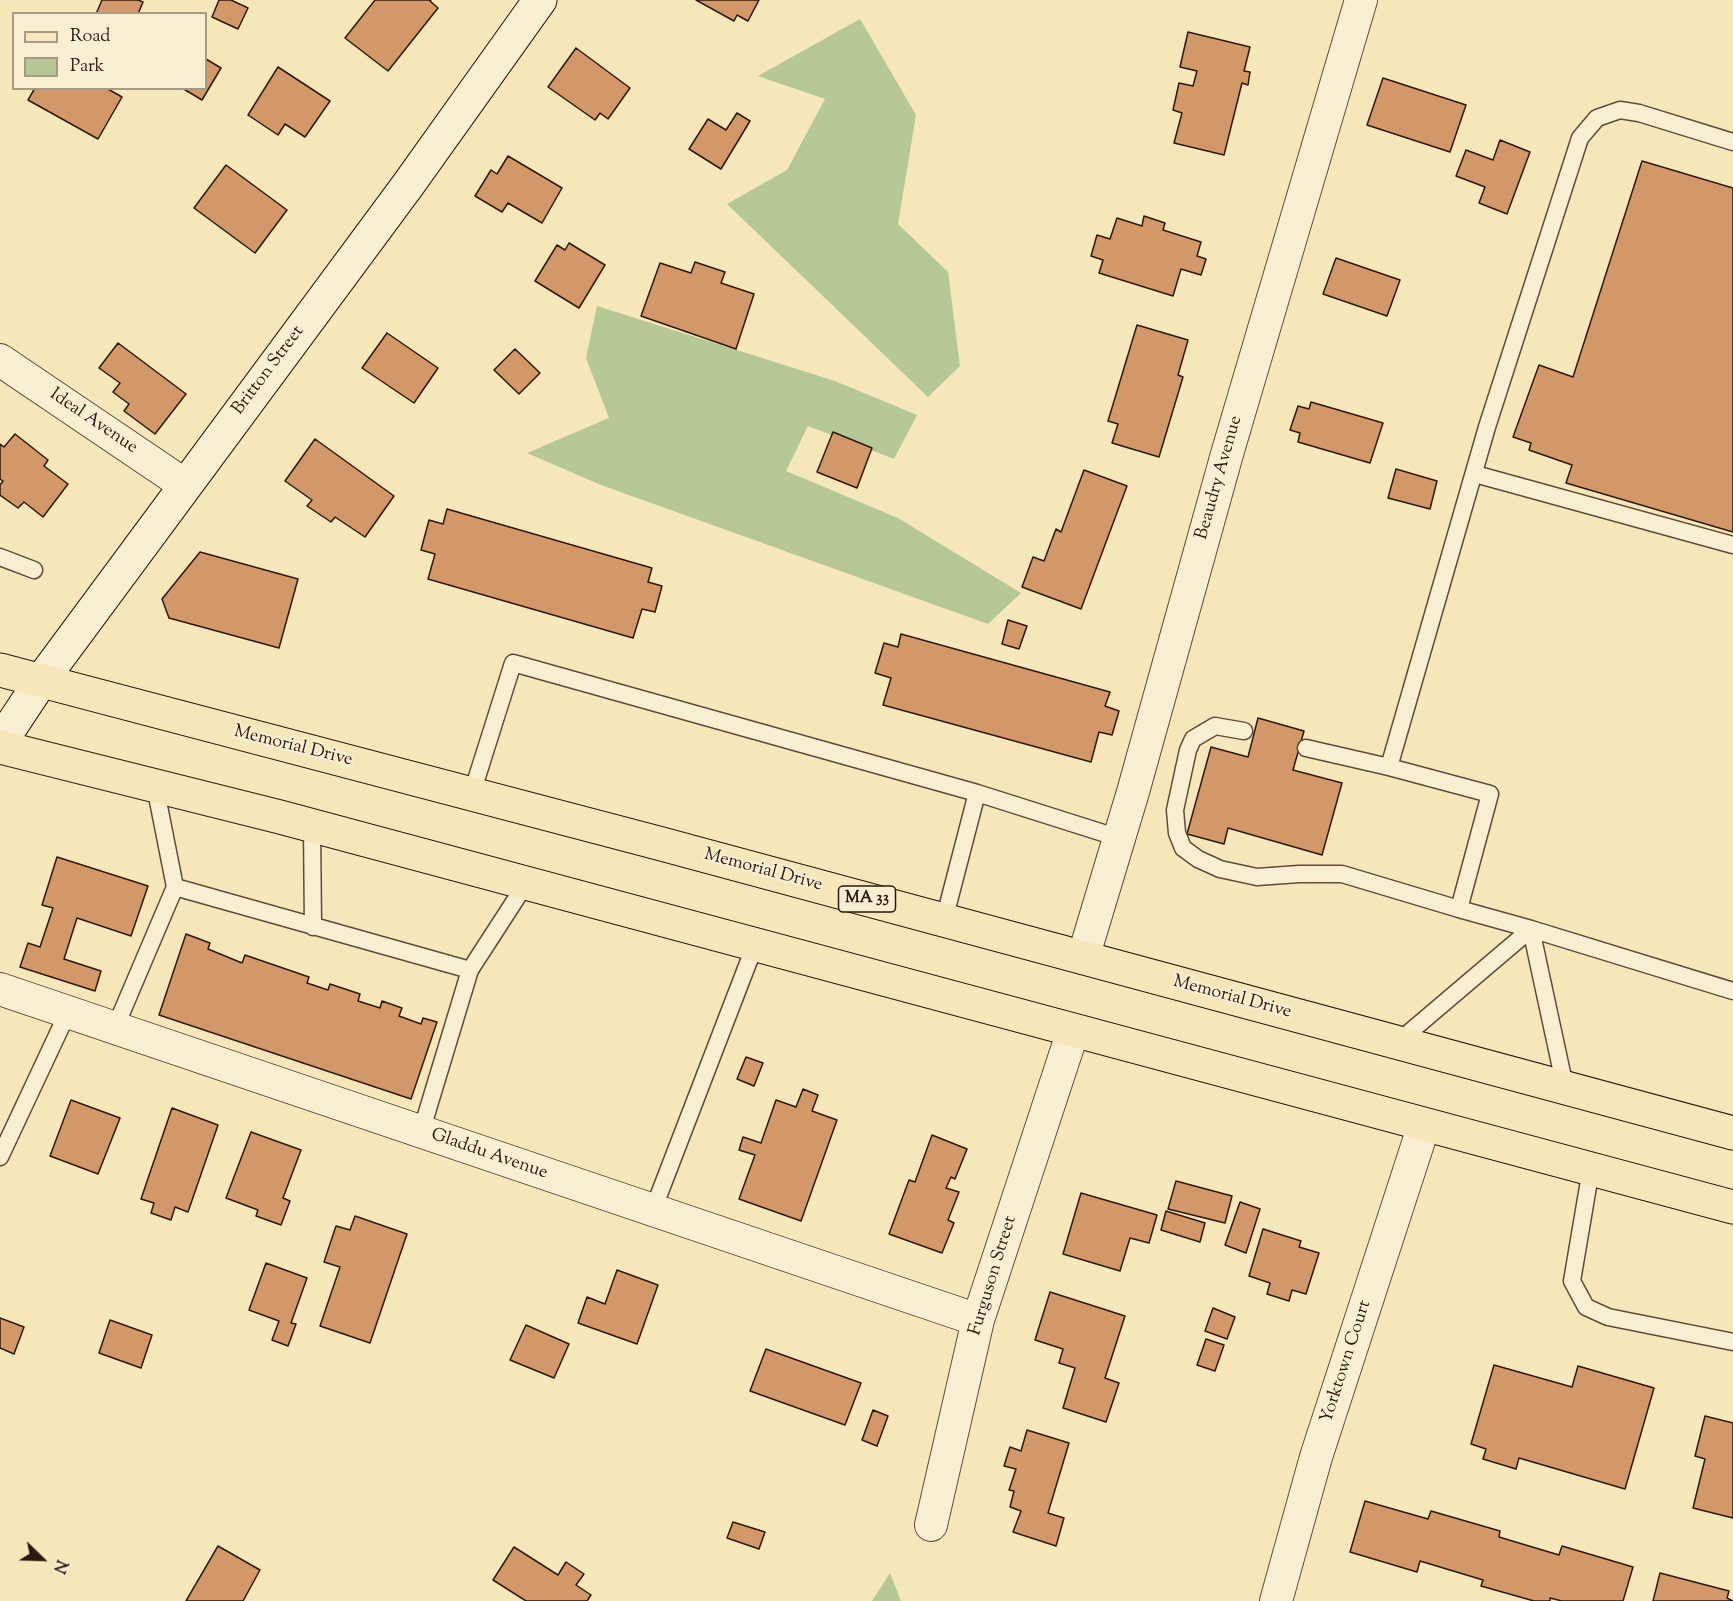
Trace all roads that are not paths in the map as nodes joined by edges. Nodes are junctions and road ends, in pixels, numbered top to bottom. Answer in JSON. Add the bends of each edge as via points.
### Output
{"nodes":[{"id":1,"x":540,"y":0,"type":"edge"},
{"id":2,"x":1361,"y":0,"type":"edge"},
{"id":3,"x":1733,"y":142,"type":"edge"},
{"id":4,"x":0,"y":360,"type":"edge"},
{"id":5,"x":1475,"y":474,"type":"junction"},
{"id":6,"x":185,"y":485,"type":"junction"},
{"id":7,"x":1733,"y":545,"type":"edge"},
{"id":8,"x":0,"y":557,"type":"edge"},
{"id":9,"x":34,"y":570,"type":"dead end"},
{"id":10,"x":0,"y":670,"type":"edge"},
{"id":11,"x":41,"y":681,"type":"junction"},
{"id":12,"x":1244,"y":731,"type":"dead end"},
{"id":13,"x":0,"y":745,"type":"edge"},
{"id":14,"x":1306,"y":747,"type":"dead end"},
{"id":15,"x":1389,"y":767,"type":"junction"},
{"id":16,"x":155,"y":786,"type":"junction"},
{"id":17,"x":977,"y":792,"type":"junction"},
{"id":18,"x":472,"y":793,"type":"junction"},
{"id":19,"x":312,"y":826,"type":"junction"},
{"id":20,"x":1119,"y":838,"type":"junction"},
{"id":21,"x":527,"y":882,"type":"junction"},
{"id":22,"x":175,"y":887,"type":"junction"},
{"id":23,"x":1459,"y":909,"type":"junction"},
{"id":24,"x":944,"y":920,"type":"junction"},
{"id":25,"x":313,"y":927,"type":"junction"},
{"id":26,"x":1531,"y":929,"type":"junction"},
{"id":27,"x":755,"y":945,"type":"junction"},
{"id":28,"x":1083,"y":958,"type":"junction"},
{"id":29,"x":470,"y":970,"type":"junction"},
{"id":30,"x":0,"y":989,"type":"edge"},
{"id":31,"x":1733,"y":991,"type":"edge"},
{"id":32,"x":68,"y":1012,"type":"junction"},
{"id":33,"x":115,"y":1028,"type":"junction"},
{"id":34,"x":1073,"y":1031,"type":"junction"},
{"id":35,"x":1398,"y":1042,"type":"junction"},
{"id":36,"x":1565,"y":1088,"type":"junction"},
{"id":37,"x":1424,"y":1125,"type":"junction"},
{"id":38,"x":421,"y":1132,"type":"junction"},
{"id":39,"x":1733,"y":1133,"type":"edge"},
{"id":40,"x":0,"y":1157,"type":"edge"},
{"id":41,"x":1591,"y":1169,"type":"junction"},
{"id":42,"x":1733,"y":1207,"type":"edge"},
{"id":43,"x":653,"y":1210,"type":"junction"},
{"id":44,"x":978,"y":1320,"type":"junction"},
{"id":45,"x":1733,"y":1342,"type":"edge"},
{"id":46,"x":931,"y":1526,"type":"dead end"},
{"id":47,"x":1276,"y":1601,"type":"edge"}],
"edges":[{"from":1,"to":6,"type":"street","name":"Britton Street"},
{"from":2,"to":20,"type":"street","name":"Beaudry Avenue"},
{"from":3,"to":5,"type":"lane","via":[[1639,112],[1620,110],[1597,118],[1580,138]]},
{"from":4,"to":6,"type":"street","name":"Ideal Avenue"},
{"from":5,"to":7,"type":"lane"},
{"from":5,"to":15,"type":"lane"},
{"from":6,"to":11,"type":"street","name":"Britton Street"},
{"from":8,"to":9,"type":"lane"},
{"from":10,"to":11,"type":"main road","name":"Memorial Drive","number":"MA 33"},
{"from":11,"to":13,"type":"street","name":"Britton Street"},
{"from":11,"to":18,"type":"main road","name":"Memorial Drive","number":"MA 33"},
{"from":12,"to":23,"type":"lane","via":[[1215,726],[1193,740],[1175,810],[1177,833],[1184,848],[1220,869],[1257,877],[1342,874]]},
{"from":13,"to":16,"type":"main road"},
{"from":14,"to":15,"type":"lane"},
{"from":15,"to":23,"type":"lane","via":[[1490,794]]},
{"from":16,"to":19,"type":"main road"},
{"from":16,"to":22,"type":"lane"},
{"from":17,"to":18,"type":"lane","via":[[513,663]]},
{"from":17,"to":20,"type":"lane"},
{"from":17,"to":24,"type":"lane"},
{"from":18,"to":24,"type":"main road","name":"Memorial Drive","number":"MA 33"},
{"from":19,"to":21,"type":"main road"},
{"from":19,"to":25,"type":"lane"},
{"from":20,"to":28,"type":"street","name":"Beaudry Avenue"},
{"from":21,"to":27,"type":"main road"},
{"from":21,"to":29,"type":"lane"},
{"from":22,"to":25,"type":"lane"},
{"from":22,"to":33,"type":"lane"},
{"from":23,"to":26,"type":"lane"},
{"from":24,"to":28,"type":"main road","name":"Memorial Drive","number":"MA 33"},
{"from":25,"to":29,"type":"lane"},
{"from":26,"to":31,"type":"lane"},
{"from":26,"to":35,"type":"lane"},
{"from":26,"to":36,"type":"lane"},
{"from":27,"to":34,"type":"main road"},
{"from":27,"to":43,"type":"lane"},
{"from":28,"to":35,"type":"main road","name":"Memorial Drive","number":"MA 33"},
{"from":29,"to":38,"type":"lane"},
{"from":30,"to":32,"type":"street","name":"Gladdu Avenue"},
{"from":32,"to":33,"type":"street","name":"Gladdu Avenue"},
{"from":32,"to":40,"type":"lane"},
{"from":33,"to":38,"type":"street","name":"Gladdu Avenue"},
{"from":34,"to":37,"type":"main road"},
{"from":34,"to":44,"type":"street","name":"Furguson Street"},
{"from":35,"to":36,"type":"main road","name":"Memorial Drive","number":"MA 33"},
{"from":36,"to":39,"type":"main road","name":"Memorial Drive","number":"MA 33"},
{"from":37,"to":41,"type":"main road"},
{"from":37,"to":47,"type":"street","name":"Yorktown Court","via":[[1316,1457]]},
{"from":38,"to":43,"type":"street","name":"Gladdu Avenue"},
{"from":41,"to":42,"type":"main road"},
{"from":41,"to":45,"type":"lane","via":[[1572,1281],[1586,1307],[1608,1317]]},
{"from":43,"to":44,"type":"street","name":"Gladdu Avenue"},
{"from":44,"to":46,"type":"street","name":"Furguson Street"}]}
